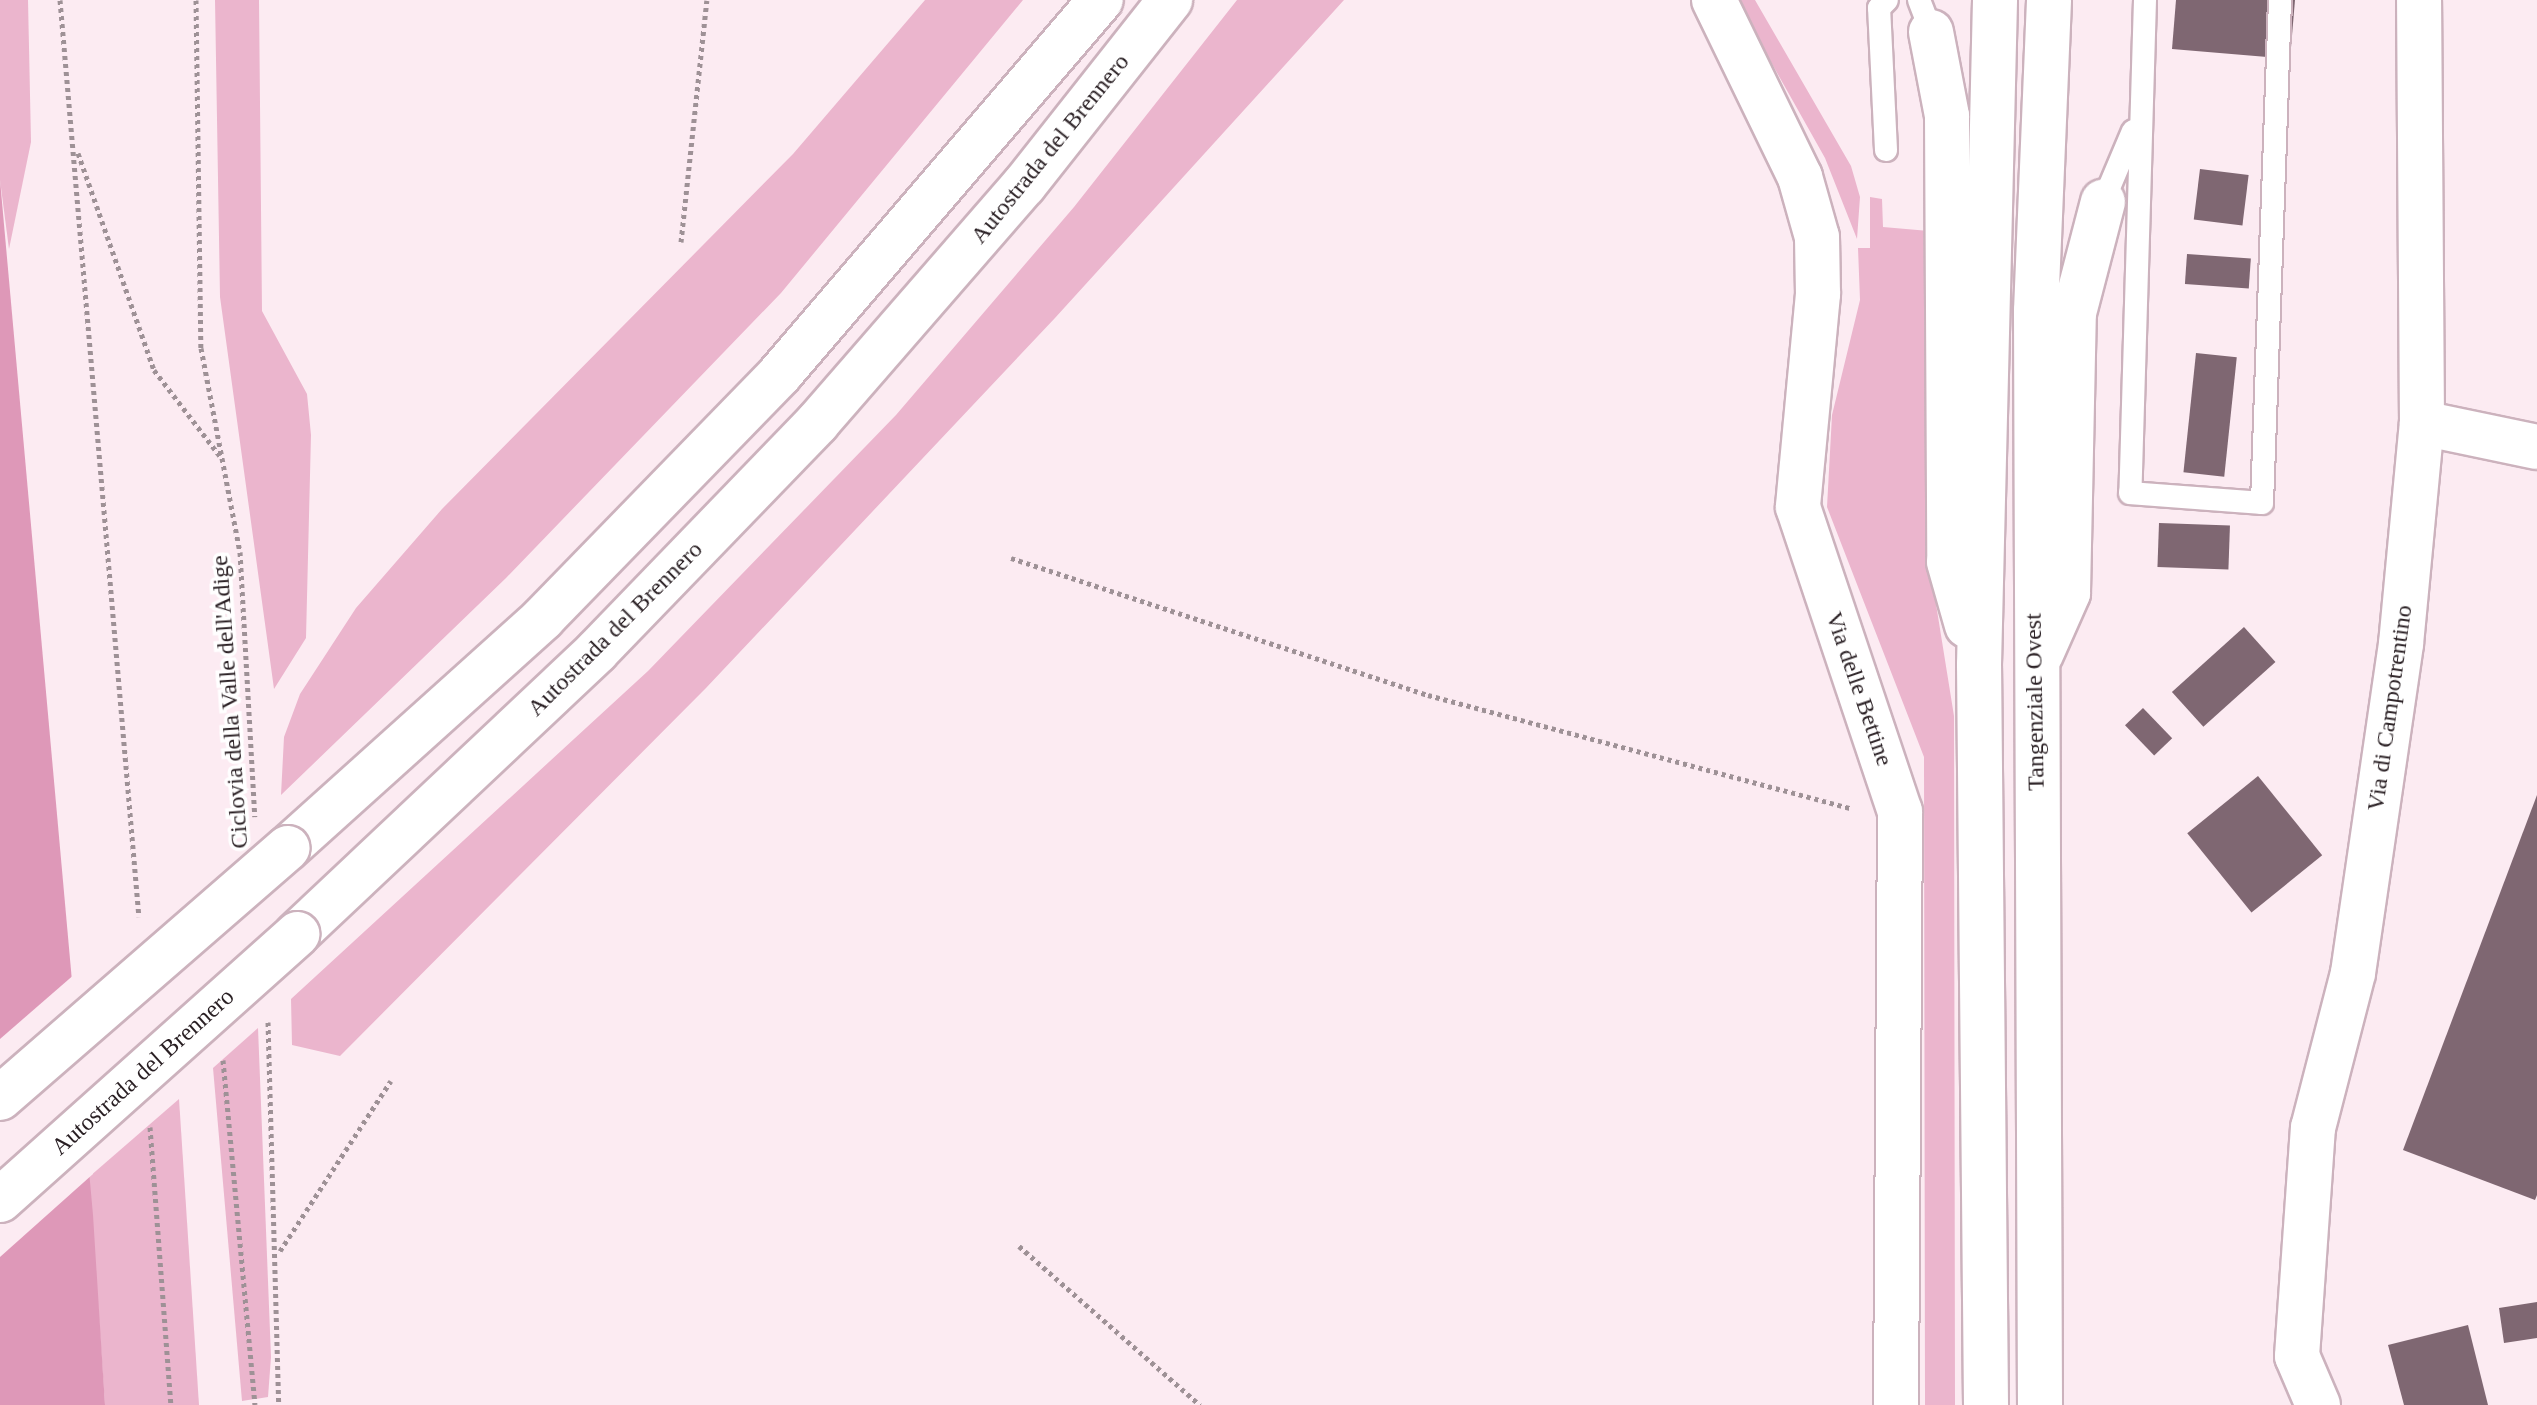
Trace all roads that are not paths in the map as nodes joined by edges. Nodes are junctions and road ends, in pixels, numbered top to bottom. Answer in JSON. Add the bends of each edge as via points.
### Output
{"nodes":[{"id":1,"x":1101,"y":0,"type":"edge"},
{"id":2,"x":1170,"y":0,"type":"edge"},
{"id":3,"x":1714,"y":0,"type":"edge"},
{"id":4,"x":1887,"y":0,"type":"edge"},
{"id":5,"x":1995,"y":0,"type":"edge"},
{"id":6,"x":2049,"y":0,"type":"edge"},
{"id":7,"x":2145,"y":0,"type":"edge"},
{"id":8,"x":2280,"y":0,"type":"edge"},
{"id":9,"x":2419,"y":0,"type":"edge"},
{"id":10,"x":1925,"y":16,"type":"edge"},
{"id":11,"x":2138,"y":118,"type":"junction"},
{"id":12,"x":1886,"y":150,"type":"dead end"},
{"id":13,"x":2103,"y":202,"type":"joint"},
{"id":14,"x":2422,"y":423,"type":"junction"},
{"id":15,"x":2537,"y":447,"type":"edge"},
{"id":16,"x":1979,"y":665,"type":"junction"},
{"id":17,"x":2034,"y":671,"type":"junction"},
{"id":18,"x":0,"y":1098,"type":"edge"},
{"id":19,"x":0,"y":1200,"type":"edge"},
{"id":20,"x":1896,"y":1405,"type":"edge"},
{"id":21,"x":1986,"y":1405,"type":"edge"},
{"id":22,"x":2040,"y":1405,"type":"edge"},
{"id":23,"x":2318,"y":1405,"type":"edge"}],
"edges":[{"from":1,"to":18,"type":"main road","bridge":true,"via":[[780,374],[543,618]]},
{"from":2,"to":19,"type":"main road","name":"Autostrada del Brennero","bridge":true,"via":[[1024,185],[817,423],[597,651],[297,934]]},
{"from":3,"to":20,"type":"main road","name":"Via delle Bettine","via":[[1800,177],[1817,237],[1818,294],[1798,507],[1900,811]]},
{"from":4,"to":12,"type":"lane","via":[[1879,8]]},
{"from":5,"to":16,"type":"main road"},
{"from":6,"to":17,"type":"main road","name":"Tangenziale Ovest","via":[[2036,311]]},
{"from":7,"to":11,"type":"lane"},
{"from":8,"to":11,"type":"lane","via":[[2262,503],[2130,493]]},
{"from":9,"to":14,"type":"main road","name":"Via di Campotrentino"},
{"from":10,"to":16,"type":"main road","via":[[1947,116],[1949,562]]},
{"from":11,"to":13,"type":"lane"},
{"from":13,"to":17,"type":"main road","via":[[2074,313],[2068,593]]},
{"from":14,"to":15,"type":"main road"},
{"from":14,"to":23,"type":"main road","name":"Via di Campotrentino","via":[[2401,644],[2353,973],[2313,1128],[2297,1356]]},
{"from":16,"to":21,"type":"main road"},
{"from":17,"to":22,"type":"main road","name":"Tangenziale Ovest"}]}
